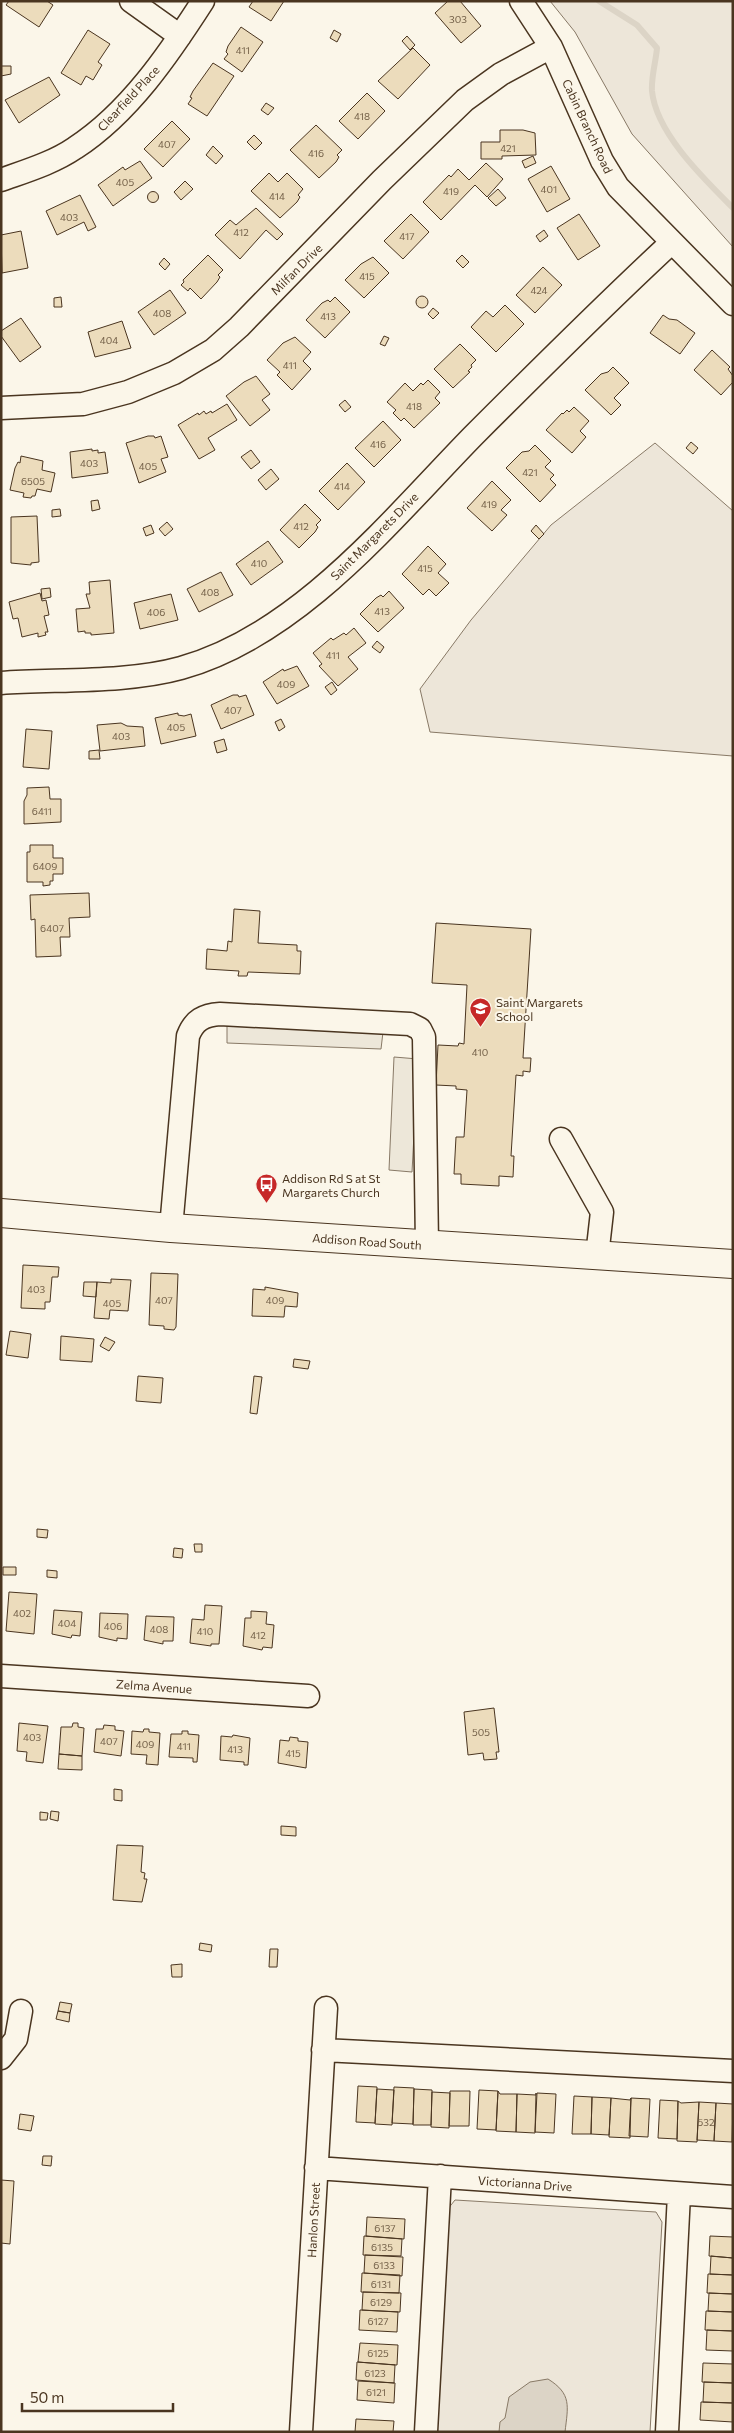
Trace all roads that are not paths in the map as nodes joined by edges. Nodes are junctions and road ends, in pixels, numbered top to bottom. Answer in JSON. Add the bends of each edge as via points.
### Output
{"nodes":[{"id":1,"x":131,"y":1,"type":"edge"},
{"id":2,"x":204,"y":1,"type":"edge"},
{"id":3,"x":521,"y":1,"type":"edge"},
{"id":4,"x":180,"y":36,"type":"junction"},
{"id":5,"x":551,"y":47,"type":"junction"},
{"id":6,"x":1,"y":180,"type":"edge"},
{"id":7,"x":671,"y":243,"type":"junction"},
{"id":8,"x":733,"y":304,"type":"edge"},
{"id":9,"x":1,"y":408,"type":"edge"},
{"id":10,"x":1,"y":683,"type":"edge"},
{"id":11,"x":561,"y":1139,"type":"dead end"},
{"id":12,"x":1,"y":1213,"type":"edge"},
{"id":13,"x":171,"y":1228,"type":"junction"},
{"id":14,"x":427,"y":1245,"type":"junction"},
{"id":15,"x":597,"y":1256,"type":"junction"},
{"id":16,"x":733,"y":1264,"type":"edge"},
{"id":17,"x":1,"y":1676,"type":"edge"},
{"id":18,"x":308,"y":1696,"type":"dead end"},
{"id":19,"x":326,"y":2008,"type":"dead end"},
{"id":20,"x":21,"y":2011,"type":"dead end"},
{"id":21,"x":323,"y":2050,"type":"junction"},
{"id":22,"x":1,"y":2058,"type":"edge"},
{"id":23,"x":733,"y":2070,"type":"edge"},
{"id":24,"x":316,"y":2168,"type":"junction"},
{"id":25,"x":440,"y":2176,"type":"junction"},
{"id":26,"x":679,"y":2194,"type":"junction"},
{"id":27,"x":733,"y":2197,"type":"edge"},
{"id":28,"x":301,"y":2432,"type":"edge"},
{"id":29,"x":426,"y":2432,"type":"edge"},
{"id":30,"x":667,"y":2432,"type":"edge"}],
"edges":[{"from":1,"to":4,"type":"street"},
{"from":2,"to":4,"type":"street","name":"Clearfield Place"},
{"from":3,"to":5,"type":"street","name":"Cabin Branch Road"},
{"from":4,"to":6,"type":"street","name":"Clearfield Place","via":[[127,102],[92,137],[50,162]]},
{"from":5,"to":7,"type":"street","name":"Cabin Branch Road","via":[[609,172]]},
{"from":5,"to":9,"type":"street","name":"Milfan Drive","via":[[501,74],[465,100],[213,350],[174,373],[121,394],[83,404]]},
{"from":7,"to":8,"type":"street","name":"Cabin Branch Road"},
{"from":7,"to":10,"type":"street","name":"Saint Margarets Drive","via":[[312,597],[269,628],[180,668],[108,678]]},
{"from":11,"to":15,"type":"street","via":[[602,1212]]},
{"from":12,"to":13,"type":"main road","name":"Addison Road South"},
{"from":13,"to":14,"type":"main road","name":"Addison Road South"},
{"from":13,"to":14,"type":"street","via":[[188,1036],[200,1018],[220,1014],[410,1024],[420,1029],[424,1038]]},
{"from":14,"to":15,"type":"main road","name":"Addison Road South"},
{"from":15,"to":16,"type":"main road","name":"Addison Road South"},
{"from":17,"to":18,"type":"street","name":"Zelma Avenue"},
{"from":19,"to":21,"type":"street","name":"Hanlon Street"},
{"from":20,"to":22,"type":"street","via":[[16,2039]]},
{"from":21,"to":23,"type":"street"},
{"from":21,"to":24,"type":"street","name":"Hanlon Street"},
{"from":24,"to":25,"type":"street","name":"Victorianna Drive"},
{"from":24,"to":28,"type":"street","name":"Hanlon Street"},
{"from":25,"to":26,"type":"street","name":"Victorianna Drive"},
{"from":25,"to":29,"type":"street"},
{"from":26,"to":27,"type":"street","name":"Victorianna Drive"},
{"from":26,"to":30,"type":"street"}]}
